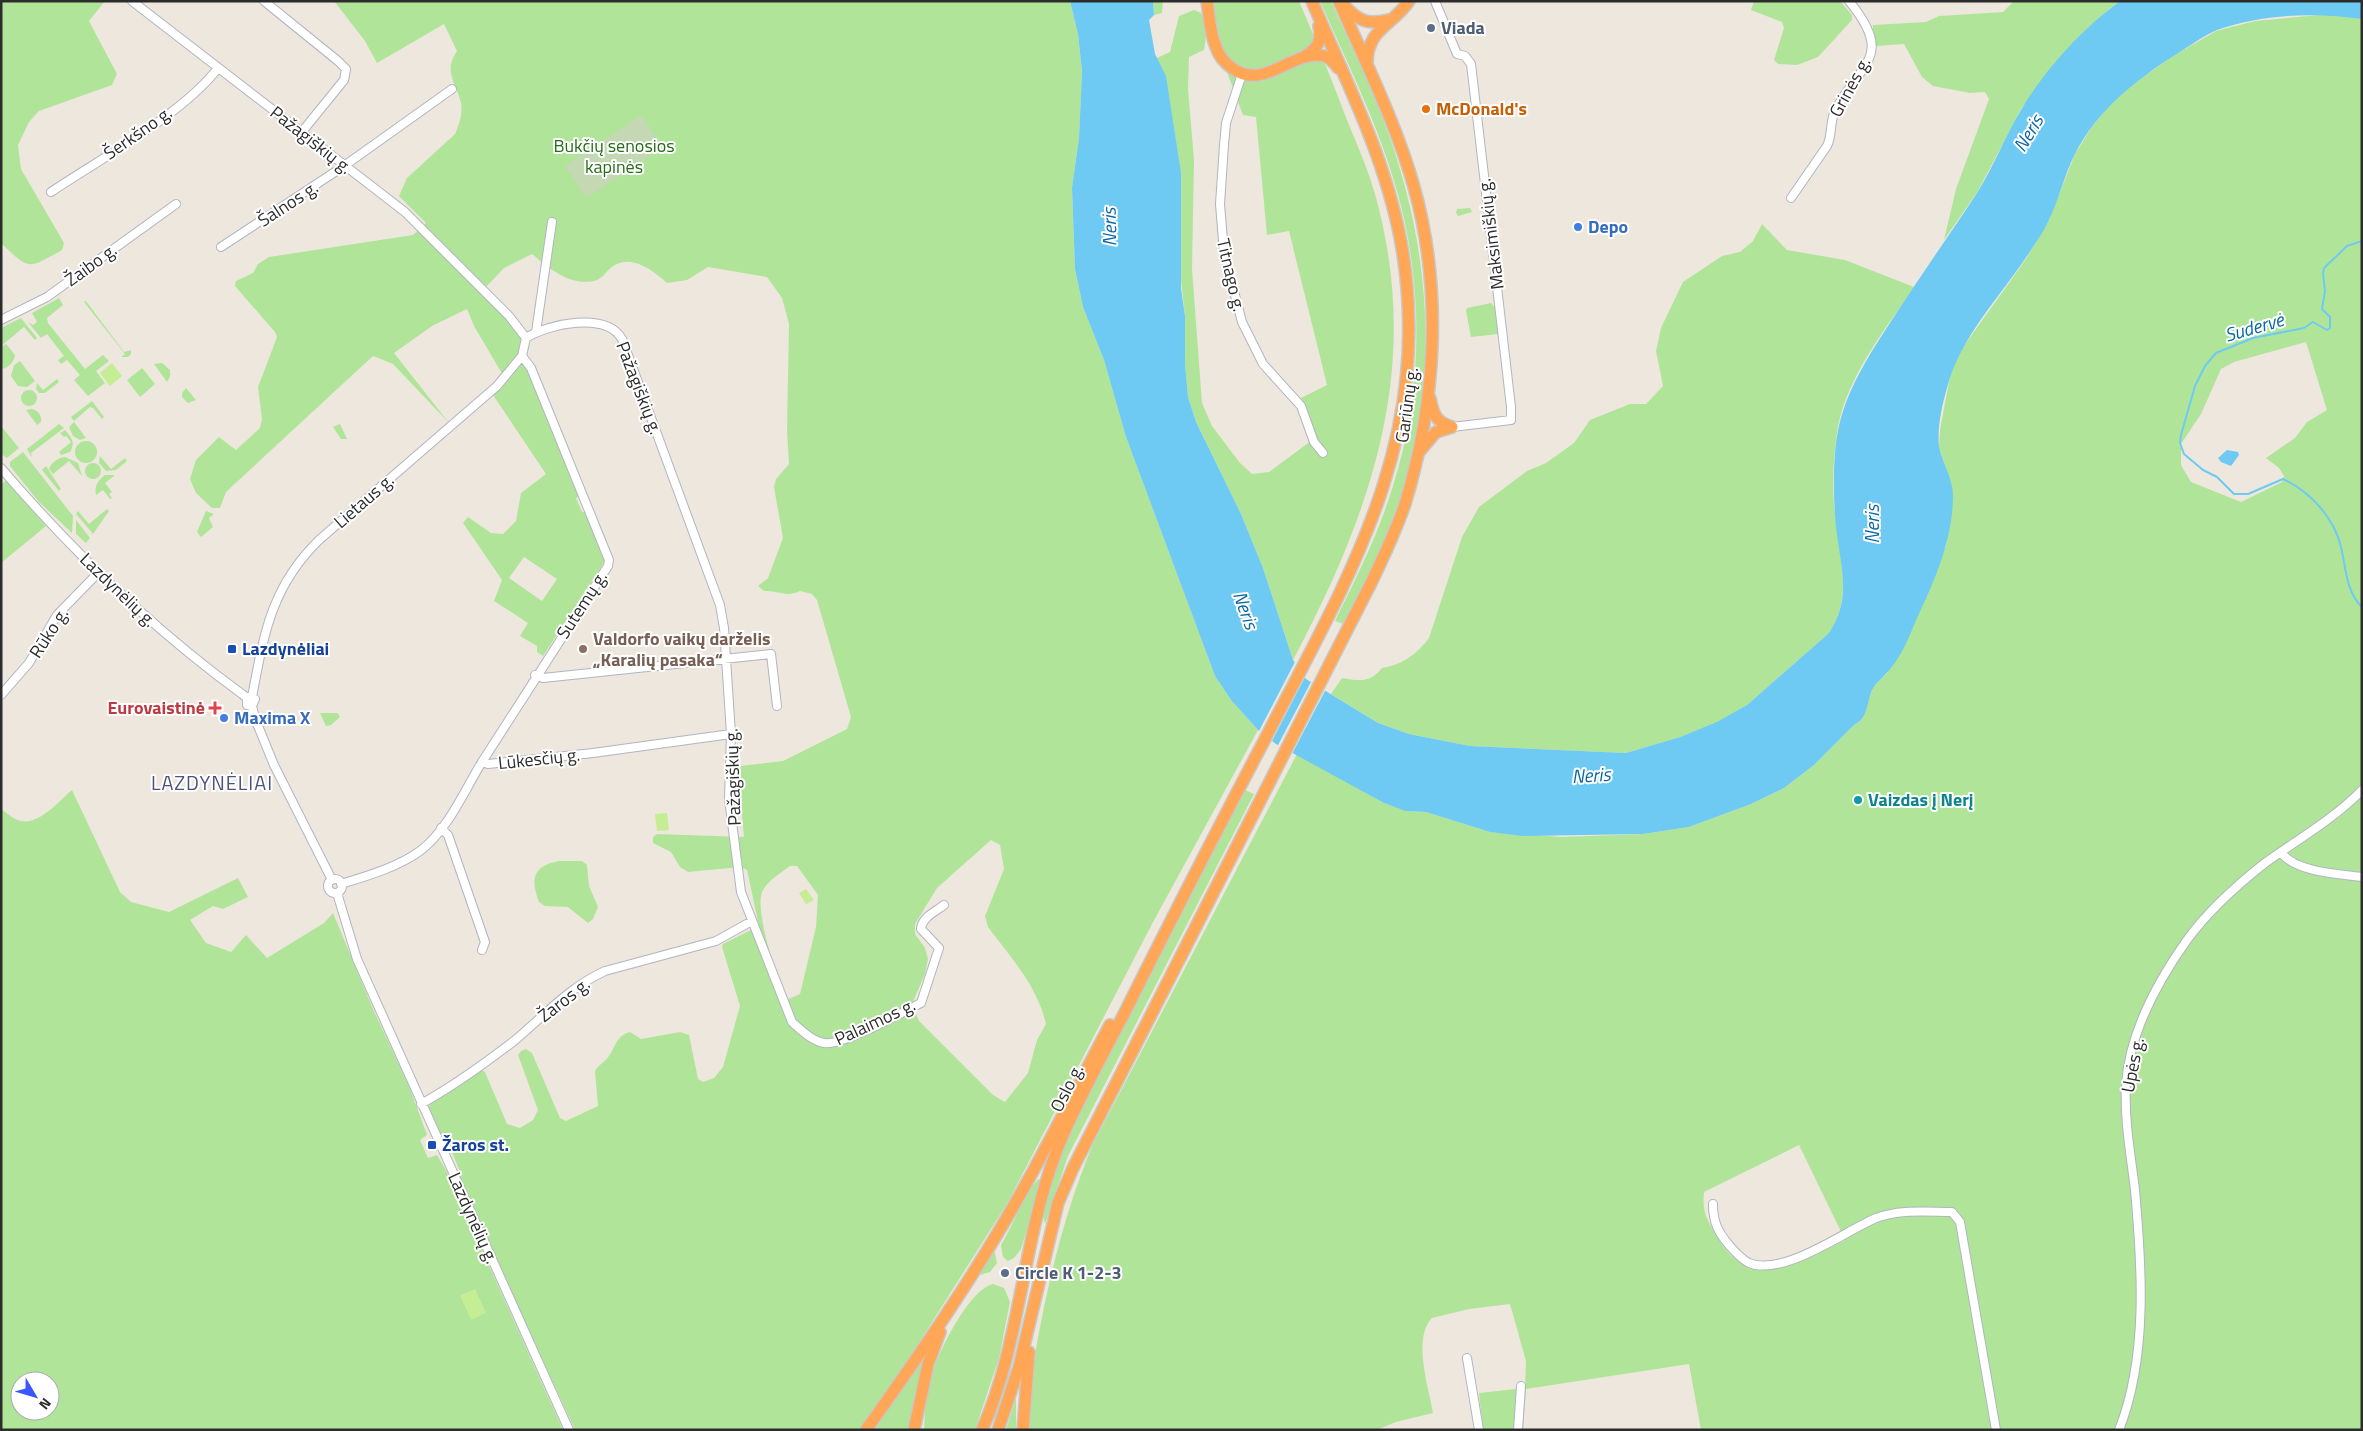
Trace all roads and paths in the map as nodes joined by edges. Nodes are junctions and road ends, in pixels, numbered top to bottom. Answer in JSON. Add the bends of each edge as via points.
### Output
{"nodes":[{"id":1,"x":132,"y":1,"type":"edge"},
{"id":2,"x":264,"y":1,"type":"edge"},
{"id":3,"x":1207,"y":1,"type":"edge"},
{"id":4,"x":1312,"y":1,"type":"edge"},
{"id":5,"x":1340,"y":1,"type":"edge"},
{"id":6,"x":1409,"y":1,"type":"edge"},
{"id":7,"x":1435,"y":1,"type":"edge"},
{"id":8,"x":1849,"y":1,"type":"edge"},
{"id":9,"x":1318,"y":15,"type":"junction"},
{"id":10,"x":1388,"y":20,"type":"junction"},
{"id":11,"x":1295,"y":62,"type":"junction"},
{"id":12,"x":1368,"y":67,"type":"junction"},
{"id":13,"x":218,"y":68,"type":"junction"},
{"id":14,"x":1242,"y":74,"type":"junction"},
{"id":15,"x":1346,"y":78,"type":"junction"},
{"id":16,"x":452,"y":89,"type":"dead end"},
{"id":17,"x":302,"y":133,"type":"junction"},
{"id":18,"x":344,"y":166,"type":"junction"},
{"id":19,"x":51,"y":192,"type":"dead end"},
{"id":20,"x":1791,"y":198,"type":"dead end"},
{"id":21,"x":176,"y":204,"type":"dead end"},
{"id":22,"x":552,"y":222,"type":"dead end"},
{"id":23,"x":221,"y":247,"type":"dead end"},
{"id":24,"x":1,"y":320,"type":"edge"},
{"id":25,"x":536,"y":332,"type":"junction"},
{"id":26,"x":526,"y":338,"type":"junction"},
{"id":27,"x":522,"y":356,"type":"junction"},
{"id":28,"x":1428,"y":391,"type":"junction"},
{"id":29,"x":1452,"y":427,"type":"junction"},
{"id":30,"x":1323,"y":452,"type":"dead end"},
{"id":31,"x":1417,"y":456,"type":"junction"},
{"id":32,"x":1,"y":468,"type":"edge"},
{"id":33,"x":99,"y":572,"type":"junction"},
{"id":34,"x":726,"y":659,"type":"junction"},
{"id":35,"x":535,"y":675,"type":"junction"},
{"id":36,"x":1,"y":695,"type":"edge"},
{"id":37,"x":249,"y":698,"type":"junction"},
{"id":38,"x":777,"y":706,"type":"dead end"},
{"id":39,"x":731,"y":734,"type":"junction"},
{"id":40,"x":482,"y":762,"type":"junction"},
{"id":41,"x":1241,"y":784,"type":"joint"},
{"id":42,"x":2362,"y":790,"type":"edge"},
{"id":43,"x":441,"y":828,"type":"junction"},
{"id":44,"x":2281,"y":852,"type":"junction"},
{"id":45,"x":1201,"y":860,"type":"junction"},
{"id":46,"x":2362,"y":877,"type":"edge"},
{"id":47,"x":332,"y":880,"type":"junction"},
{"id":48,"x":341,"y":884,"type":"junction"},
{"id":49,"x":337,"y":893,"type":"junction"},
{"id":50,"x":944,"y":905,"type":"dead end"},
{"id":51,"x":752,"y":921,"type":"junction"},
{"id":52,"x":482,"y":950,"type":"dead end"},
{"id":53,"x":804,"y":1033,"type":"joint"},
{"id":54,"x":421,"y":1104,"type":"junction"},
{"id":55,"x":1713,"y":1204,"type":"dead end"},
{"id":56,"x":955,"y":1301,"type":"junction"},
{"id":57,"x":1035,"y":1304,"type":"junction"},
{"id":58,"x":1467,"y":1358,"type":"dead end"},
{"id":59,"x":1521,"y":1386,"type":"dead end"},
{"id":60,"x":569,"y":1430,"type":"edge"},
{"id":61,"x":866,"y":1430,"type":"edge"},
{"id":62,"x":914,"y":1430,"type":"edge"},
{"id":63,"x":982,"y":1430,"type":"edge"},
{"id":64,"x":998,"y":1430,"type":"edge"},
{"id":65,"x":1023,"y":1430,"type":"edge"},
{"id":66,"x":1478,"y":1430,"type":"edge"},
{"id":67,"x":1518,"y":1430,"type":"edge"},
{"id":68,"x":1996,"y":1430,"type":"edge"},
{"id":69,"x":2119,"y":1430,"type":"edge"}],
"edges":[{"from":1,"to":13,"type":"street","name":"Pažagiškių g."},
{"from":2,"to":17,"type":"street","via":[[346,69],[344,80]]},
{"from":3,"to":14,"type":"highway","via":[[1218,52],[1226,63]]},
{"from":4,"to":9,"type":"highway","name":"Gariūnų g."},
{"from":5,"to":10,"type":"highway","via":[[1359,20],[1370,23]]},
{"from":5,"to":12,"type":"highway","name":"Gariūnų g."},
{"from":6,"to":10,"type":"highway"},
{"from":7,"to":29,"type":"street","name":"Maksimiškių g.","via":[[1457,54],[1465,56],[1471,64],[1512,407],[1511,420]]},
{"from":8,"to":20,"type":"street","name":"Grinės g.","via":[[1866,24],[1870,38],[1868,64],[1835,111],[1827,146]]},
{"from":9,"to":11,"type":"highway","via":[[1319,44]]},
{"from":9,"to":15,"type":"highway","name":"Gariūnų g."},
{"from":10,"to":12,"type":"highway","via":[[1370,42]]},
{"from":11,"to":14,"type":"highway","via":[[1265,74]]},
{"from":11,"to":15,"type":"highway","via":[[1315,55],[1324,56],[1334,62]]},
{"from":12,"to":28,"type":"highway","name":"Gariūnų g.","via":[[1404,156],[1428,254],[1433,338]]},
{"from":13,"to":17,"type":"street","name":"Pažagiškių g."},
{"from":13,"to":19,"type":"street","name":"Šerkšno g.","via":[[159,120]]},
{"from":14,"to":30,"type":"street","name":"Titnago g.","via":[[1226,124],[1220,204],[1224,253],[1242,322],[1263,364],[1300,406],[1314,442]]},
{"from":15,"to":41,"type":"highway","name":"Gariūnų g.","via":[[1372,139],[1398,226],[1407,286],[1408,352],[1402,416],[1381,498],[1352,569]]},
{"from":16,"to":18,"type":"street","name":"Šalnos g."},
{"from":17,"to":18,"type":"street","name":"Pažagiškių g."},
{"from":18,"to":23,"type":"street","name":"Šalnos g."},
{"from":18,"to":26,"type":"street","name":"Pažagiškių g.","via":[[425,230]]},
{"from":21,"to":24,"type":"street","name":"Žaibo g.","via":[[47,297]]},
{"from":22,"to":25,"type":"street"},
{"from":25,"to":26,"type":"street","name":"Pažagiškių g."},
{"from":25,"to":34,"type":"street","name":"Pažagiškių g.","via":[[544,328],[593,322],[612,328],[620,335],[720,605]]},
{"from":26,"to":27,"type":"street","name":"Lietaus g."},
{"from":27,"to":35,"type":"street","name":"Sutemų g.","via":[[531,368],[609,560]]},
{"from":27,"to":37,"type":"street","name":"Lietaus g.","via":[[482,400],[319,540],[296,565],[284,582],[269,621]]},
{"from":28,"to":29,"type":"highway","via":[[1434,417]]},
{"from":28,"to":31,"type":"highway","name":"Gariūnų g."},
{"from":29,"to":31,"type":"highway","via":[[1436,432]]},
{"from":31,"to":57,"type":"highway","name":"Gariūnų g.","via":[[1390,541],[1073,1168],[1058,1203]]},
{"from":32,"to":33,"type":"street","name":"Lazdynėlių g.","via":[[44,518]]},
{"from":33,"to":36,"type":"street","name":"Rūko g.","via":[[57,615],[29,663]]},
{"from":33,"to":37,"type":"street","name":"Lazdynėlių g.","via":[[164,634]]},
{"from":34,"to":35,"type":"street","via":[[543,678]]},
{"from":34,"to":38,"type":"street","via":[[770,654]]},
{"from":34,"to":39,"type":"street","name":"Pažagiškių g."},
{"from":35,"to":40,"type":"street","name":"Sutemų g."},
{"from":37,"to":47,"type":"street","name":"Lazdynėlių g.","via":[[247,706],[252,706],[278,774]]},
{"from":39,"to":40,"type":"street","name":"Lūkesčių g.","via":[[593,753]]},
{"from":39,"to":51,"type":"street","name":"Pažagiškių g.","via":[[729,800],[741,892]]},
{"from":40,"to":43,"type":"street","name":"Lūkesčių g."},
{"from":41,"to":45,"type":"highway","name":"Oslo g."},
{"from":42,"to":44,"type":"street","name":"Upės g."},
{"from":43,"to":48,"type":"street","name":"Lūkesčių g.","via":[[408,858]]},
{"from":43,"to":52,"type":"street","via":[[448,835],[486,942]]},
{"from":44,"to":46,"type":"street","via":[[2290,863]]},
{"from":44,"to":69,"type":"street","name":"Upės g.","via":[[2218,905],[2188,939],[2153,996],[2130,1059],[2126,1111],[2139,1246],[2139,1328],[2133,1381]]},
{"from":45,"to":56,"type":"highway","via":[[1149,950],[1021,1193]]},
{"from":45,"to":63,"type":"highway","name":"Oslo g.","via":[[1063,1135],[1039,1207],[1008,1351]]},
{"from":47,"to":48,"type":"street"},
{"from":47,"to":49,"type":"street","name":"Lazdynėlių g.","via":[[328,884],[329,890]]},
{"from":48,"to":49,"type":"street"},
{"from":49,"to":54,"type":"street","name":"Lazdynėlių g.","via":[[357,959]]},
{"from":50,"to":53,"type":"street","name":"Palaimos g.","via":[[921,924],[921,929],[939,948],[921,1003],[834,1043],[822,1043]]},
{"from":51,"to":53,"type":"street","name":"Pažagiškių g.","via":[[792,1022]]},
{"from":51,"to":54,"type":"street","name":"Žaros g.","via":[[716,941],[588,978],[558,1000],[503,1050]]},
{"from":54,"to":60,"type":"street","name":"Lazdynėlių g."},
{"from":55,"to":68,"type":"street","via":[[1715,1226],[1722,1236],[1742,1259],[1763,1266],[1806,1254],[1877,1218],[1916,1211],[1952,1212],[1960,1222]]},
{"from":56,"to":61,"type":"highway"},
{"from":56,"to":62,"type":"highway","via":[[928,1364]]},
{"from":57,"to":64,"type":"highway"},
{"from":57,"to":65,"type":"highway"},
{"from":58,"to":66,"type":"street"},
{"from":59,"to":67,"type":"street"}]}
